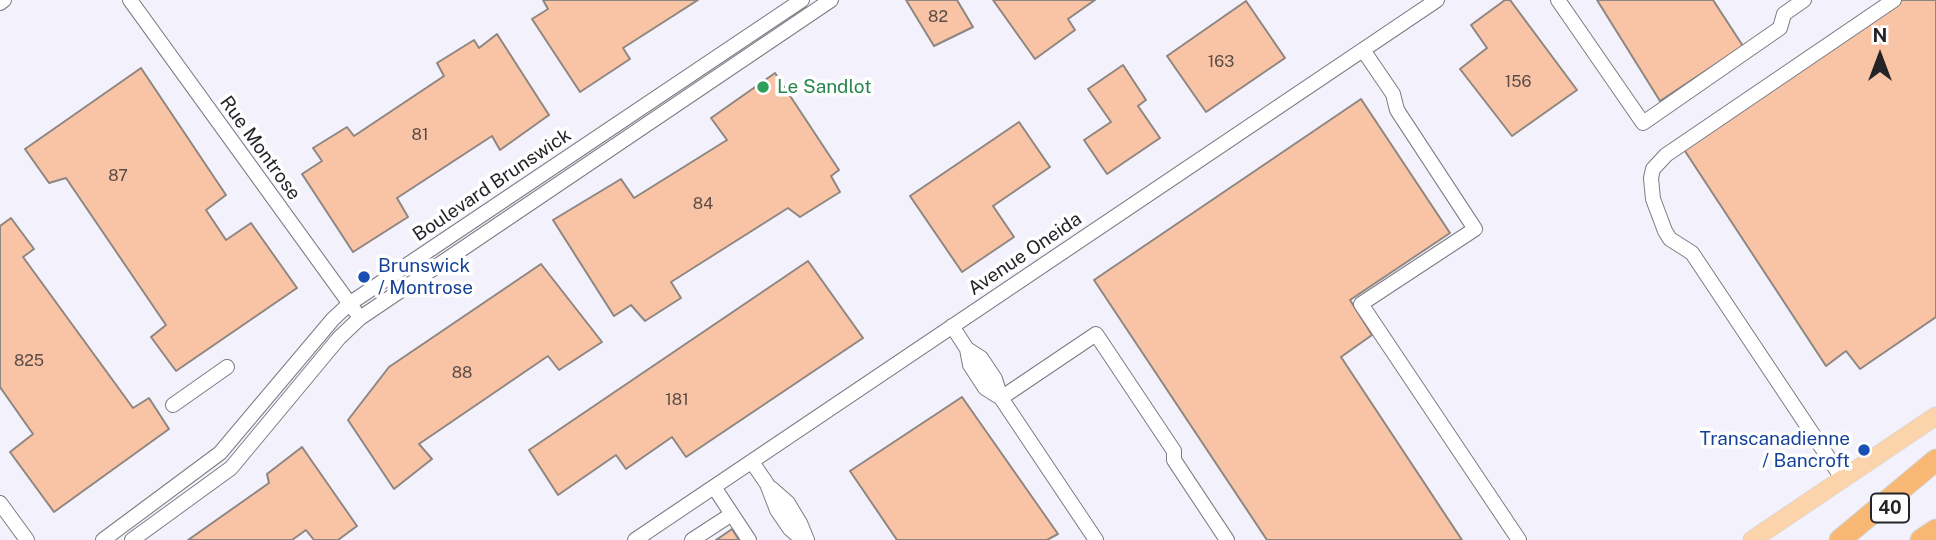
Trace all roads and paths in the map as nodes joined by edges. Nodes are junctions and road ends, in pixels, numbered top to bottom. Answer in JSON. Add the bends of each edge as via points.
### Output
{"nodes":[{"id":1,"x":4,"y":0,"type":"edge"},
{"id":2,"x":130,"y":0,"type":"edge"},
{"id":3,"x":802,"y":0,"type":"edge"},
{"id":4,"x":831,"y":0,"type":"edge"},
{"id":5,"x":1437,"y":0,"type":"edge"},
{"id":6,"x":1558,"y":0,"type":"edge"},
{"id":7,"x":1804,"y":0,"type":"edge"},
{"id":8,"x":1894,"y":0,"type":"edge"},
{"id":9,"x":0,"y":3,"type":"edge"},
{"id":10,"x":1363,"y":50,"type":"junction"},
{"id":11,"x":349,"y":304,"type":"junction"},
{"id":12,"x":360,"y":318,"type":"junction"},
{"id":13,"x":952,"y":326,"type":"junction"},
{"id":14,"x":227,"y":367,"type":"dead end"},
{"id":15,"x":1001,"y":398,"type":"junction"},
{"id":16,"x":173,"y":405,"type":"dead end"},
{"id":17,"x":1936,"y":416,"type":"edge"},
{"id":18,"x":1936,"y":460,"type":"edge"},
{"id":19,"x":751,"y":462,"type":"junction"},
{"id":20,"x":1936,"y":477,"type":"edge"},
{"id":21,"x":1842,"y":478,"type":"junction"},
{"id":22,"x":714,"y":487,"type":"junction"},
{"id":23,"x":0,"y":503,"type":"edge"},
{"id":24,"x":732,"y":514,"type":"junction"},
{"id":25,"x":1936,"y":530,"type":"edge"},
{"id":26,"x":27,"y":540,"type":"edge"},
{"id":27,"x":103,"y":540,"type":"edge"},
{"id":28,"x":132,"y":540,"type":"edge"},
{"id":29,"x":635,"y":540,"type":"edge"},
{"id":30,"x":692,"y":540,"type":"edge"},
{"id":31,"x":749,"y":540,"type":"edge"},
{"id":32,"x":805,"y":540,"type":"edge"},
{"id":33,"x":1096,"y":540,"type":"edge"},
{"id":34,"x":1227,"y":540,"type":"edge"},
{"id":35,"x":1519,"y":540,"type":"edge"},
{"id":36,"x":1752,"y":540,"type":"edge"},
{"id":37,"x":1842,"y":540,"type":"edge"},
{"id":38,"x":1921,"y":540,"type":"edge"}],
"edges":[{"from":1,"to":9,"type":"street"},
{"from":2,"to":11,"type":"street","name":"Rue Montrose"},
{"from":3,"to":11,"type":"street","name":"Boulevard Brunswick"},
{"from":4,"to":12,"type":"street","name":"Boulevard Brunswick"},
{"from":5,"to":10,"type":"street","name":"Avenue Oneida"},
{"from":6,"to":7,"type":"street","via":[[1643,123],[1780,28],[1784,14]]},
{"from":8,"to":21,"type":"street","via":[[1666,155],[1651,178],[1653,199],[1670,239],[1692,253]]},
{"from":10,"to":13,"type":"street","name":"Avenue Oneida"},
{"from":10,"to":35,"type":"street","via":[[1475,229],[1362,304]]},
{"from":11,"to":12,"type":"street","name":"Rue Montrose"},
{"from":11,"to":27,"type":"street","name":"Boulevard Brunswick","via":[[220,453]]},
{"from":12,"to":28,"type":"street","name":"Boulevard Brunswick","via":[[231,468]]},
{"from":13,"to":15,"type":"street","via":[[985,388]]},
{"from":13,"to":19,"type":"street","name":"Avenue Oneida"},
{"from":14,"to":16,"type":"street"},
{"from":15,"to":33,"type":"street"},
{"from":15,"to":34,"type":"street","via":[[1096,334]]},
{"from":17,"to":21,"type":"main road"},
{"from":18,"to":37,"type":"highway"},
{"from":19,"to":22,"type":"street","name":"Avenue Oneida"},
{"from":19,"to":32,"type":"street","via":[[790,529]]},
{"from":20,"to":37,"type":"highway","number":"40"},
{"from":21,"to":36,"type":"main road"},
{"from":22,"to":24,"type":"street"},
{"from":22,"to":29,"type":"street","name":"Avenue Oneida"},
{"from":23,"to":26,"type":"street"},
{"from":24,"to":30,"type":"street"},
{"from":24,"to":31,"type":"street"},
{"from":25,"to":38,"type":"highway","number":"40"}]}
